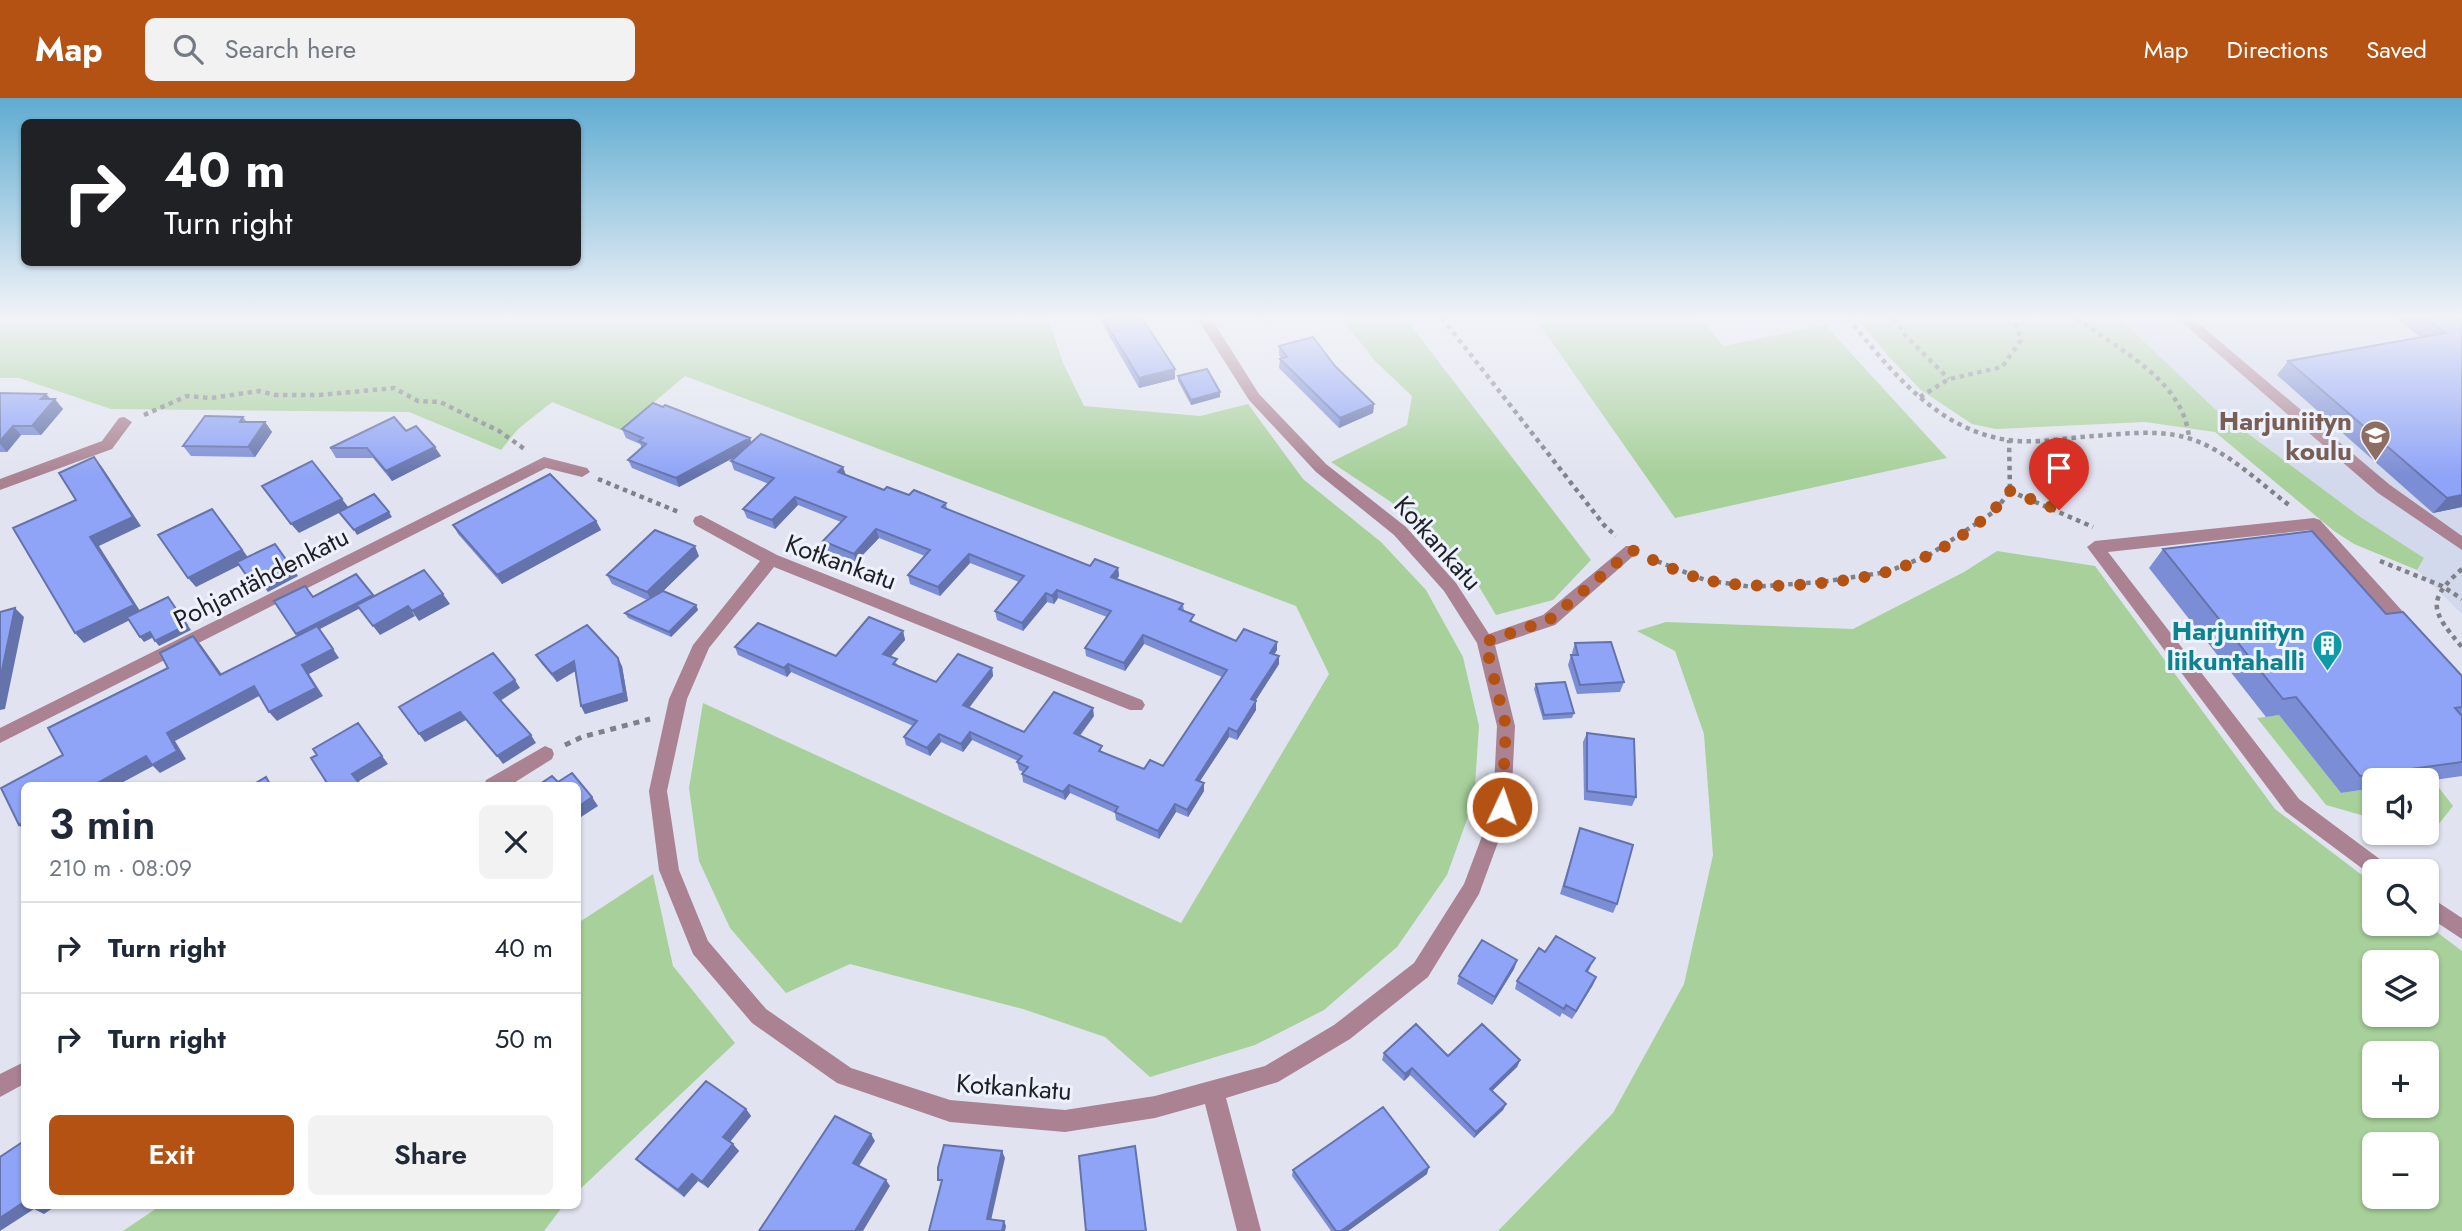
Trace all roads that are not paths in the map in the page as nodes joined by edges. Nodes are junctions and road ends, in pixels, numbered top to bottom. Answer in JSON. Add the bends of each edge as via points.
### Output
{"nodes":[{"id":1,"x":1237,"y":371,"type":"edge"},
{"id":2,"x":2246,"y":371,"type":"edge"},
{"id":3,"x":124,"y":422,"type":"road end"},
{"id":4,"x":582,"y":472,"type":"road end"},
{"id":5,"x":0,"y":485,"type":"edge"},
{"id":6,"x":701,"y":521,"type":"road end"},
{"id":7,"x":2462,"y":544,"type":"edge"},
{"id":8,"x":1632,"y":550,"type":"road end"},
{"id":9,"x":771,"y":559,"type":"junction"},
{"id":10,"x":1485,"y":642,"type":"junction"},
{"id":11,"x":2421,"y":643,"type":"edge"},
{"id":12,"x":1136,"y":705,"type":"dead end"},
{"id":13,"x":0,"y":736,"type":"edge"},
{"id":14,"x":545,"y":754,"type":"road end"},
{"id":15,"x":500,"y":782,"type":"edge"},
{"id":16,"x":2365,"y":859,"type":"edge"},
{"id":17,"x":2439,"y":913,"type":"edge"},
{"id":18,"x":2462,"y":930,"type":"edge"},
{"id":19,"x":21,"y":1074,"type":"edge"},
{"id":20,"x":0,"y":1086,"type":"edge"},
{"id":21,"x":1213,"y":1091,"type":"junction"},
{"id":22,"x":1249,"y":1231,"type":"edge"}],
"edges":[{"from":1,"to":10,"type":"street","name":"Kotkankatu","via":[[1254,397],[1321,468],[1399,531],[1450,587]]},
{"from":2,"to":7,"type":"street","via":[[2384,489]]},
{"from":3,"to":5,"type":"street","via":[[107,445]]},
{"from":4,"to":13,"type":"street","name":"Pohjantähdenkatu","via":[[544,462]]},
{"from":6,"to":9,"type":"street"},
{"from":8,"to":10,"type":"street","via":[[1549,620]]},
{"from":9,"to":12,"type":"street","name":"Kotkankatu"},
{"from":9,"to":21,"type":"street","name":"Kotkankatu","via":[[702,645],[675,712],[658,791],[668,870],[700,947],[759,1016],[845,1076],[950,1111],[1065,1121],[1155,1107]]},
{"from":10,"to":21,"type":"street","name":"Kotkankatu","via":[[1506,726],[1502,807],[1472,888],[1420,971],[1342,1032],[1270,1075]]},
{"from":11,"to":16,"type":"street","via":[[2314,524],[2095,547],[2292,805]]},
{"from":14,"to":15,"type":"street"},
{"from":17,"to":18,"type":"street"},
{"from":19,"to":20,"type":"street"},
{"from":21,"to":22,"type":"street"}]}
